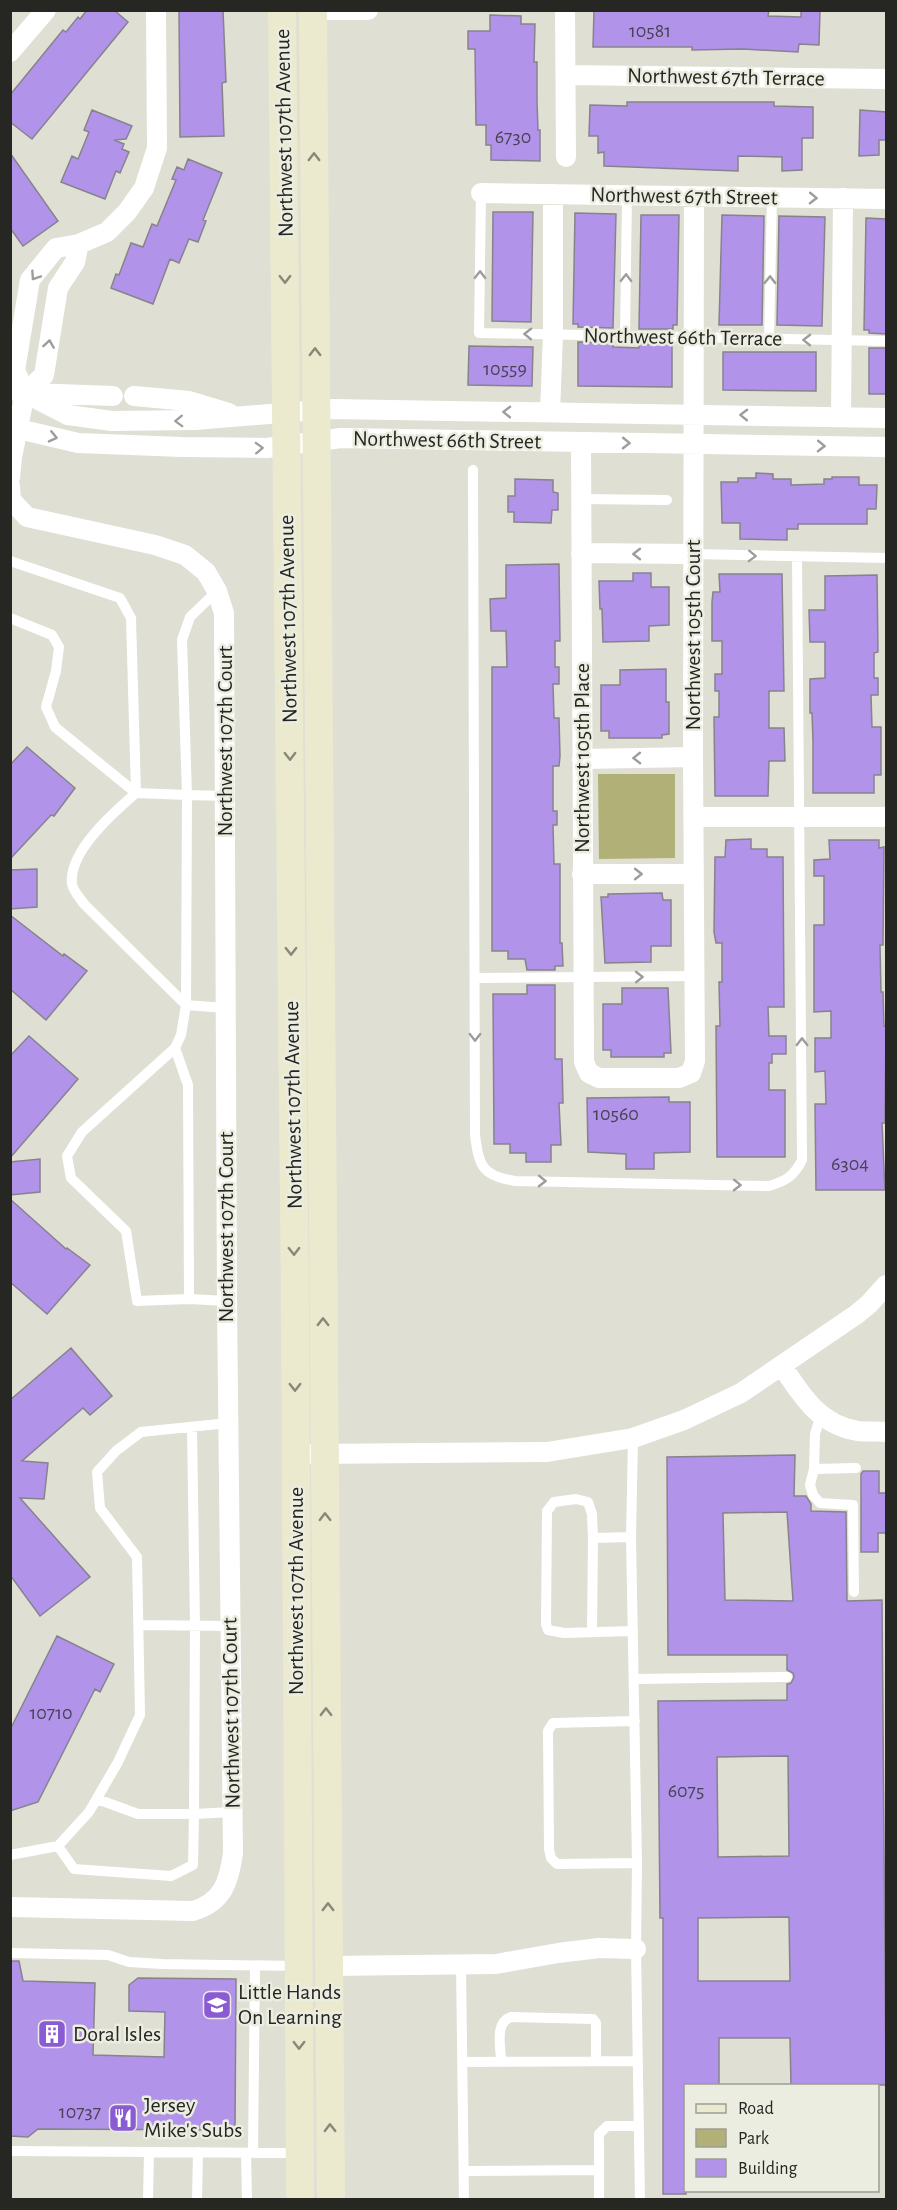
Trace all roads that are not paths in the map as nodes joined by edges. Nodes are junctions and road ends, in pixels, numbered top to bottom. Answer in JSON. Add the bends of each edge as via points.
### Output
{"nodes":[{"id":1,"x":46,"y":10,"type":"edge"},
{"id":2,"x":156,"y":10,"type":"edge"},
{"id":3,"x":282,"y":10,"type":"edge"},
{"id":4,"x":313,"y":10,"type":"edge"},
{"id":5,"x":327,"y":10,"type":"edge"},
{"id":6,"x":368,"y":10,"type":"edge"},
{"id":7,"x":565,"y":10,"type":"edge"},
{"id":8,"x":10,"y":52,"type":"edge"},
{"id":9,"x":566,"y":75,"type":"junction"},
{"id":10,"x":886,"y":79,"type":"edge"},
{"id":11,"x":566,"y":157,"type":"dead end"},
{"id":12,"x":482,"y":193,"type":"joint"},
{"id":13,"x":553,"y":194,"type":"junction"},
{"id":14,"x":627,"y":195,"type":"junction"},
{"id":15,"x":694,"y":196,"type":"junction"},
{"id":16,"x":772,"y":197,"type":"junction"},
{"id":17,"x":843,"y":198,"type":"junction"},
{"id":18,"x":886,"y":199,"type":"edge"},
{"id":19,"x":80,"y":244,"type":"junction"},
{"id":20,"x":553,"y":335,"type":"junction"},
{"id":21,"x":625,"y":336,"type":"junction"},
{"id":22,"x":693,"y":337,"type":"junction"},
{"id":23,"x":770,"y":339,"type":"junction"},
{"id":24,"x":843,"y":340,"type":"junction"},
{"id":25,"x":886,"y":341,"type":"edge"},
{"id":26,"x":18,"y":392,"type":"edge"},
{"id":27,"x":134,"y":396,"type":"dead end"},
{"id":28,"x":315,"y":410,"type":"junction"},
{"id":29,"x":550,"y":412,"type":"junction"},
{"id":30,"x":286,"y":413,"type":"junction"},
{"id":31,"x":693,"y":414,"type":"junction"},
{"id":32,"x":237,"y":416,"type":"junction"},
{"id":33,"x":841,"y":417,"type":"junction"},
{"id":34,"x":886,"y":418,"type":"edge"},
{"id":35,"x":97,"y":420,"type":"junction"},
{"id":36,"x":14,"y":428,"type":"edge"},
{"id":37,"x":315,"y":441,"type":"junction"},
{"id":38,"x":581,"y":442,"type":"junction"},
{"id":39,"x":96,"y":444,"type":"junction"},
{"id":40,"x":693,"y":444,"type":"junction"},
{"id":41,"x":287,"y":446,"type":"junction"},
{"id":42,"x":886,"y":447,"type":"edge"},
{"id":43,"x":472,"y":470,"type":"dead end"},
{"id":44,"x":10,"y":478,"type":"edge"},
{"id":45,"x":10,"y":486,"type":"edge"},
{"id":46,"x":581,"y":499,"type":"junction"},
{"id":47,"x":667,"y":500,"type":"dead end"},
{"id":48,"x":11,"y":501,"type":"edge"},
{"id":49,"x":581,"y":553,"type":"junction"},
{"id":50,"x":693,"y":554,"type":"junction"},
{"id":51,"x":798,"y":557,"type":"junction"},
{"id":52,"x":886,"y":558,"type":"edge"},
{"id":53,"x":10,"y":561,"type":"edge"},
{"id":54,"x":217,"y":591,"type":"junction"},
{"id":55,"x":10,"y":618,"type":"edge"},
{"id":56,"x":693,"y":757,"type":"junction"},
{"id":57,"x":582,"y":759,"type":"junction"},
{"id":58,"x":136,"y":793,"type":"junction"},
{"id":59,"x":187,"y":795,"type":"junction"},
{"id":60,"x":225,"y":796,"type":"junction"},
{"id":61,"x":694,"y":817,"type":"junction"},
{"id":62,"x":886,"y":817,"type":"edge"},
{"id":63,"x":800,"y":818,"type":"junction"},
{"id":64,"x":582,"y":874,"type":"junction"},
{"id":65,"x":694,"y":874,"type":"junction"},
{"id":66,"x":694,"y":976,"type":"junction"},
{"id":67,"x":583,"y":977,"type":"junction"},
{"id":68,"x":475,"y":978,"type":"junction"},
{"id":69,"x":186,"y":1005,"type":"junction"},
{"id":70,"x":225,"y":1008,"type":"junction"},
{"id":71,"x":175,"y":1048,"type":"junction"},
{"id":72,"x":589,"y":1073,"type":"joint"},
{"id":73,"x":886,"y":1285,"type":"edge"},
{"id":74,"x":189,"y":1299,"type":"junction"},
{"id":75,"x":227,"y":1301,"type":"junction"},
{"id":76,"x":782,"y":1366,"type":"junction"},
{"id":77,"x":821,"y":1415,"type":"junction"},
{"id":78,"x":228,"y":1423,"type":"junction"},
{"id":79,"x":192,"y":1427,"type":"junction"},
{"id":80,"x":886,"y":1432,"type":"edge"},
{"id":81,"x":633,"y":1437,"type":"junction"},
{"id":82,"x":295,"y":1454,"type":"junction"},
{"id":83,"x":324,"y":1454,"type":"junction"},
{"id":84,"x":856,"y":1468,"type":"dead end"},
{"id":85,"x":814,"y":1469,"type":"junction"},
{"id":86,"x":631,"y":1537,"type":"junction"},
{"id":87,"x":593,"y":1538,"type":"junction"},
{"id":88,"x":854,"y":1592,"type":"dead end"},
{"id":89,"x":139,"y":1625,"type":"junction"},
{"id":90,"x":195,"y":1626,"type":"junction"},
{"id":91,"x":230,"y":1626,"type":"junction"},
{"id":92,"x":592,"y":1631,"type":"junction"},
{"id":93,"x":633,"y":1631,"type":"junction"},
{"id":94,"x":787,"y":1677,"type":"dead end"},
{"id":95,"x":634,"y":1679,"type":"junction"},
{"id":96,"x":635,"y":1720,"type":"junction"},
{"id":97,"x":97,"y":1799,"type":"junction"},
{"id":98,"x":233,"y":1812,"type":"junction"},
{"id":99,"x":194,"y":1814,"type":"junction"},
{"id":100,"x":58,"y":1846,"type":"junction"},
{"id":101,"x":10,"y":1855,"type":"edge"},
{"id":102,"x":637,"y":1863,"type":"junction"},
{"id":103,"x":10,"y":1907,"type":"edge"},
{"id":104,"x":636,"y":1949,"type":"junction"},
{"id":105,"x":10,"y":1953,"type":"edge"},
{"id":106,"x":461,"y":1964,"type":"junction"},
{"id":107,"x":255,"y":1966,"type":"junction"},
{"id":108,"x":313,"y":1966,"type":"junction"},
{"id":109,"x":596,"y":2061,"type":"junction"},
{"id":110,"x":638,"y":2061,"type":"junction"},
{"id":111,"x":462,"y":2062,"type":"junction"},
{"id":112,"x":501,"y":2062,"type":"junction"},
{"id":113,"x":639,"y":2126,"type":"junction"},
{"id":114,"x":10,"y":2151,"type":"edge"},
{"id":115,"x":149,"y":2152,"type":"junction"},
{"id":116,"x":198,"y":2152,"type":"junction"},
{"id":117,"x":250,"y":2153,"type":"junction"},
{"id":118,"x":300,"y":2153,"type":"junction"},
{"id":119,"x":599,"y":2170,"type":"junction"},
{"id":120,"x":464,"y":2171,"type":"junction"},
{"id":121,"x":148,"y":2199,"type":"edge"},
{"id":122,"x":197,"y":2199,"type":"edge"},
{"id":123,"x":247,"y":2199,"type":"edge"},
{"id":124,"x":300,"y":2199,"type":"edge"},
{"id":125,"x":331,"y":2199,"type":"edge"},
{"id":126,"x":464,"y":2199,"type":"edge"},
{"id":127,"x":599,"y":2199,"type":"edge"},
{"id":128,"x":640,"y":2199,"type":"edge"}],
"edges":[{"from":1,"to":8,"type":"street"},
{"from":2,"to":19,"type":"street","via":[[154,158],[144,188],[127,212],[107,231]]},
{"from":3,"to":30,"type":"main road","name":"Northwest 107th Avenue","one_way":true},
{"from":28,"to":4,"type":"main road","name":"Northwest 107th Avenue","one_way":true},
{"from":5,"to":6,"type":"street"},
{"from":7,"to":9,"type":"street"},
{"from":9,"to":10,"type":"street","name":"Northwest 67th Terrace"},
{"from":9,"to":11,"type":"street"},
{"from":12,"to":13,"type":"street","name":"Northwest 67th Street"},
{"from":20,"to":12,"type":"lane","name":"Northwest 66th Terrace","one_way":true,"via":[[479,333]]},
{"from":13,"to":14,"type":"street","name":"Northwest 67th Street"},
{"from":13,"to":20,"type":"street"},
{"from":14,"to":15,"type":"street","name":"Northwest 67th Street"},
{"from":21,"to":14,"type":"lane","one_way":true},
{"from":15,"to":16,"type":"street","name":"Northwest 67th Street"},
{"from":15,"to":22,"type":"street","name":"Northwest 105th Court"},
{"from":16,"to":17,"type":"street","name":"Northwest 67th Street","one_way":true},
{"from":23,"to":16,"type":"lane","one_way":true},
{"from":17,"to":18,"type":"street","name":"Northwest 67th Street"},
{"from":17,"to":24,"type":"street"},
{"from":26,"to":19,"type":"street","one_way":true,"via":[[44,375],[58,288],[75,262]]},
{"from":19,"to":26,"type":"street","one_way":true,"via":[[56,248],[30,280],[15,370]]},
{"from":20,"to":21,"type":"lane","name":"Northwest 66th Terrace"},
{"from":20,"to":29,"type":"street"},
{"from":21,"to":22,"type":"lane","name":"Northwest 66th Terrace"},
{"from":22,"to":23,"type":"lane","name":"Northwest 66th Terrace"},
{"from":22,"to":31,"type":"street","name":"Northwest 105th Court"},
{"from":24,"to":23,"type":"lane","name":"Northwest 66th Terrace","one_way":true},
{"from":24,"to":25,"type":"lane","name":"Northwest 66th Terrace"},
{"from":24,"to":33,"type":"street"},
{"from":26,"to":35,"type":"street","name":"Northwest 66th Street","via":[[68,415]]},
{"from":26,"to":35,"type":"street","via":[[105,395]]},
{"from":26,"to":36,"type":"street"},
{"from":27,"to":32,"type":"street","name":"Northwest 66th Street","via":[[189,400]]},
{"from":29,"to":28,"type":"street","name":"Northwest 66th Street","one_way":true},
{"from":28,"to":30,"type":"street","name":"Northwest 66th Street"},
{"from":28,"to":37,"type":"main road","name":"Northwest 107th Avenue"},
{"from":29,"to":31,"type":"street","name":"Northwest 66th Street"},
{"from":30,"to":32,"type":"street","name":"Northwest 66th Street"},
{"from":30,"to":41,"type":"main road","name":"Northwest 107th Avenue"},
{"from":33,"to":31,"type":"street","name":"Northwest 66th Street","one_way":true},
{"from":31,"to":40,"type":"street","name":"Northwest 105th Court"},
{"from":32,"to":35,"type":"street","name":"Northwest 66th Street","one_way":true,"via":[[163,422]]},
{"from":33,"to":34,"type":"street","name":"Northwest 66th Street"},
{"from":35,"to":39,"type":"street"},
{"from":36,"to":39,"type":"street","name":"Northwest 66th Street","one_way":true},
{"from":36,"to":44,"type":"street"},
{"from":37,"to":38,"type":"street","name":"Northwest 66th Street","via":[[340,438]]},
{"from":37,"to":41,"type":"street","name":"Northwest 66th Street"},
{"from":83,"to":37,"type":"main road","name":"Northwest 107th Avenue","one_way":true},
{"from":38,"to":40,"type":"street","name":"Northwest 66th Street","one_way":true},
{"from":38,"to":46,"type":"street","name":"Northwest 105th Place"},
{"from":39,"to":41,"type":"street","name":"Northwest 66th Street","one_way":true,"via":[[245,449]]},
{"from":40,"to":42,"type":"street","name":"Northwest 66th Street","one_way":true},
{"from":40,"to":50,"type":"street","name":"Northwest 105th Court"},
{"from":41,"to":82,"type":"main road","name":"Northwest 107th Avenue","one_way":true},
{"from":43,"to":68,"type":"lane"},
{"from":45,"to":48,"type":"street","name":"Northwest 107th Court"},
{"from":46,"to":47,"type":"lane"},
{"from":46,"to":49,"type":"street","name":"Northwest 105th Place"},
{"from":48,"to":54,"type":"street","name":"Northwest 107th Court","via":[[27,517],[185,555],[206,572]]},
{"from":50,"to":49,"type":"street","one_way":true},
{"from":49,"to":57,"type":"street","name":"Northwest 105th Place"},
{"from":50,"to":51,"type":"lane","one_way":true},
{"from":50,"to":56,"type":"street","name":"Northwest 105th Court"},
{"from":51,"to":52,"type":"lane"},
{"from":51,"to":63,"type":"lane"},
{"from":53,"to":58,"type":"lane","via":[[120,598],[131,618]]},
{"from":54,"to":59,"type":"lane","via":[[190,617],[182,640]]},
{"from":54,"to":60,"type":"street","name":"Northwest 107th Court","via":[[224,614]]},
{"from":55,"to":58,"type":"lane","via":[[52,635],[59,647],[46,707],[55,727]]},
{"from":56,"to":57,"type":"street","one_way":true},
{"from":56,"to":61,"type":"street","name":"Northwest 105th Court"},
{"from":57,"to":64,"type":"street","name":"Northwest 105th Place"},
{"from":58,"to":59,"type":"lane"},
{"from":58,"to":69,"type":"lane","via":[[110,815],[84,848],[72,869],[72,886],[84,904]]},
{"from":59,"to":60,"type":"lane"},
{"from":59,"to":69,"type":"lane"},
{"from":60,"to":70,"type":"street","name":"Northwest 107th Court"},
{"from":61,"to":63,"type":"street"},
{"from":61,"to":65,"type":"street","name":"Northwest 105th Court"},
{"from":62,"to":63,"type":"street"},
{"from":68,"to":63,"type":"lane","one_way":true,"via":[[475,1135],[479,1162],[488,1172],[515,1181],[770,1186],[786,1180],[796,1173],[802,1160]]},
{"from":64,"to":65,"type":"street","one_way":true},
{"from":64,"to":67,"type":"street","name":"Northwest 105th Place"},
{"from":65,"to":66,"type":"street","name":"Northwest 105th Court"},
{"from":67,"to":66,"type":"lane","one_way":true},
{"from":66,"to":72,"type":"street","name":"Northwest 105th Court","via":[[695,1061],[691,1073],[679,1078],[599,1078]]},
{"from":67,"to":68,"type":"lane"},
{"from":67,"to":72,"type":"street","name":"Northwest 105th Place","via":[[584,1062]]},
{"from":69,"to":70,"type":"lane"},
{"from":69,"to":71,"type":"lane"},
{"from":70,"to":75,"type":"street","name":"Northwest 107th Court"},
{"from":71,"to":74,"type":"lane","via":[[188,1085]]},
{"from":71,"to":74,"type":"lane","via":[[82,1132],[67,1156],[70,1178],[126,1231],[137,1301]]},
{"from":73,"to":76,"type":"street","via":[[869,1305]]},
{"from":74,"to":75,"type":"lane"},
{"from":75,"to":78,"type":"street","name":"Northwest 107th Court"},
{"from":76,"to":77,"type":"street","via":[[808,1404]]},
{"from":76,"to":81,"type":"street","via":[[720,1404]]},
{"from":77,"to":80,"type":"street","via":[[858,1431]]},
{"from":77,"to":85,"type":"lane","via":[[815,1434]]},
{"from":78,"to":79,"type":"lane"},
{"from":78,"to":91,"type":"street","name":"Northwest 107th Court"},
{"from":79,"to":89,"type":"lane","via":[[141,1432],[97,1472],[100,1508],[137,1557]]},
{"from":79,"to":90,"type":"lane"},
{"from":81,"to":83,"type":"street","via":[[547,1452]]},
{"from":81,"to":86,"type":"lane"},
{"from":82,"to":83,"type":"street"},
{"from":82,"to":108,"type":"main road","name":"Northwest 107th Avenue"},
{"from":108,"to":83,"type":"main road","name":"Northwest 107th Avenue","one_way":true},
{"from":84,"to":85,"type":"lane"},
{"from":85,"to":88,"type":"lane","via":[[810,1485],[820,1503],[853,1505]]},
{"from":86,"to":87,"type":"lane"},
{"from":86,"to":93,"type":"lane"},
{"from":87,"to":92,"type":"lane"},
{"from":87,"to":92,"type":"lane","via":[[588,1502],[554,1502],[547,1511],[548,1630]]},
{"from":89,"to":90,"type":"lane"},
{"from":89,"to":97,"type":"lane","via":[[140,1715]]},
{"from":90,"to":91,"type":"lane"},
{"from":90,"to":99,"type":"lane"},
{"from":91,"to":98,"type":"street","name":"Northwest 107th Court"},
{"from":92,"to":93,"type":"lane"},
{"from":93,"to":95,"type":"lane"},
{"from":94,"to":95,"type":"lane"},
{"from":95,"to":96,"type":"lane"},
{"from":96,"to":102,"type":"lane"},
{"from":96,"to":102,"type":"lane","via":[[553,1723],[548,1731],[549,1849],[557,1864]]},
{"from":97,"to":99,"type":"lane","via":[[138,1814]]},
{"from":97,"to":100,"type":"lane"},
{"from":98,"to":99,"type":"lane"},
{"from":98,"to":103,"type":"street","name":"Northwest 107th Court","via":[[230,1876],[219,1896],[206,1907],[176,1911]]},
{"from":99,"to":100,"type":"lane","via":[[193,1865],[171,1876],[74,1869]]},
{"from":100,"to":101,"type":"lane"},
{"from":102,"to":104,"type":"lane"},
{"from":104,"to":106,"type":"street","via":[[599,1948],[496,1964]]},
{"from":104,"to":110,"type":"lane"},
{"from":105,"to":107,"type":"lane","via":[[108,1955],[129,1962]]},
{"from":106,"to":108,"type":"street"},
{"from":106,"to":111,"type":"lane"},
{"from":107,"to":108,"type":"lane"},
{"from":107,"to":117,"type":"lane"},
{"from":108,"to":118,"type":"main road","name":"Northwest 107th Avenue","one_way":true},
{"from":125,"to":108,"type":"main road","name":"Northwest 107th Avenue","one_way":true},
{"from":109,"to":110,"type":"lane"},
{"from":109,"to":112,"type":"lane"},
{"from":109,"to":112,"type":"lane","via":[[593,2019],[510,2017],[500,2025]]},
{"from":110,"to":113,"type":"lane"},
{"from":111,"to":112,"type":"lane"},
{"from":111,"to":120,"type":"lane"},
{"from":113,"to":119,"type":"lane","via":[[608,2126],[599,2134]]},
{"from":113,"to":128,"type":"lane"},
{"from":114,"to":115,"type":"lane"},
{"from":115,"to":116,"type":"lane"},
{"from":115,"to":121,"type":"lane"},
{"from":116,"to":117,"type":"lane"},
{"from":116,"to":122,"type":"lane"},
{"from":117,"to":118,"type":"lane"},
{"from":117,"to":123,"type":"lane"},
{"from":118,"to":124,"type":"main road","name":"Northwest 107th Avenue"},
{"from":119,"to":120,"type":"lane"},
{"from":119,"to":127,"type":"lane"},
{"from":120,"to":126,"type":"lane"}]}
